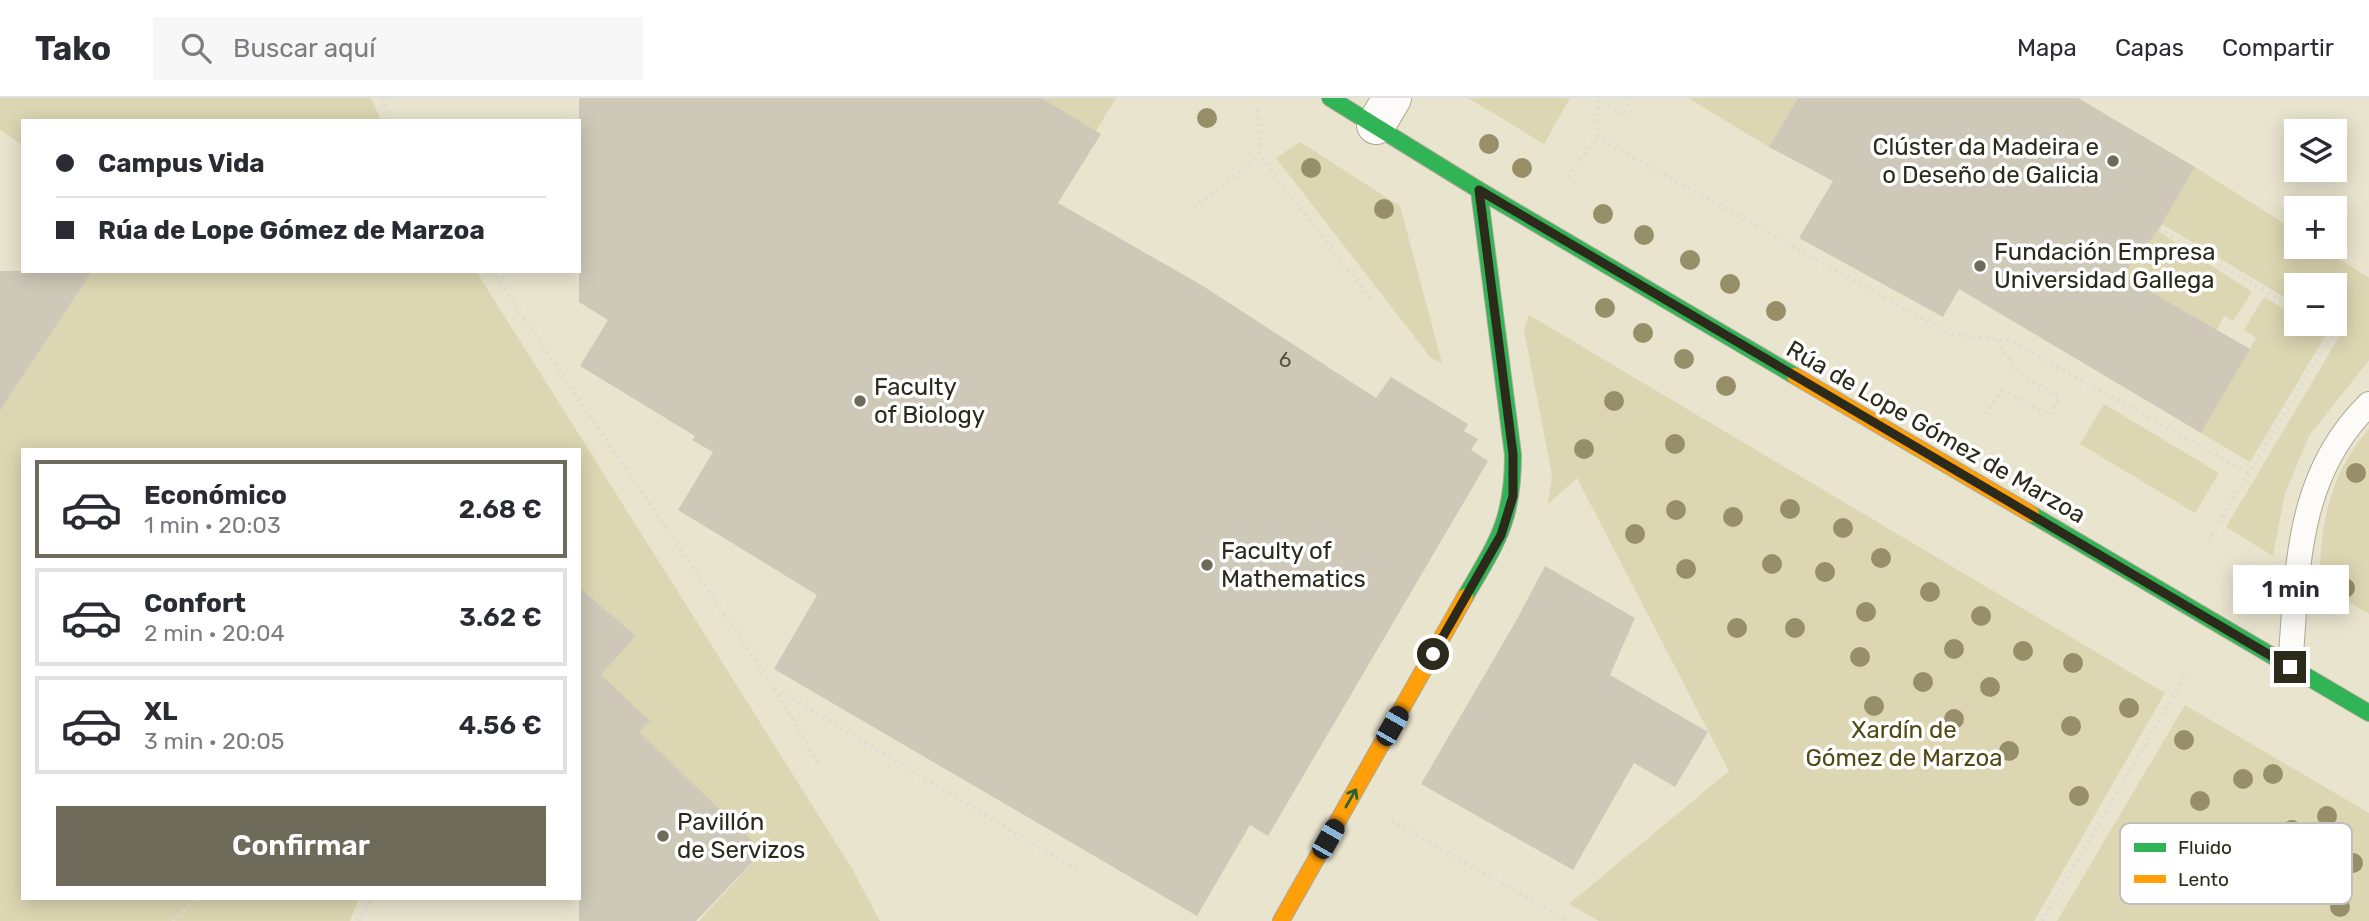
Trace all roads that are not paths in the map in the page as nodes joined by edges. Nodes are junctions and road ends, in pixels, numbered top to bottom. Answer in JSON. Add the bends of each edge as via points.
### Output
{"nodes":[{"id":1,"x":1330,"y":98,"type":"edge"},
{"id":2,"x":1384,"y":112,"type":"edge"},
{"id":3,"x":1479,"y":190,"type":"junction"},
{"id":4,"x":2369,"y":404,"type":"edge"},
{"id":5,"x":2290,"y":667,"type":"junction"},
{"id":6,"x":2369,"y":713,"type":"edge"},
{"id":7,"x":1282,"y":921,"type":"edge"}],
"edges":[{"from":1,"to":2,"type":"street","name":"Rúa de Lope Gómez de Marzoa"},
{"from":2,"to":3,"type":"street","name":"Rúa de Lope Gómez de Marzoa"},
{"from":3,"to":5,"type":"street","name":"Rúa de Lope Gómez de Marzoa"},
{"from":7,"to":3,"type":"street","one_way":true,"via":[[1501,535],[1513,496],[1513,454]]},
{"from":4,"to":5,"type":"lane","via":[[2326,458],[2300,538]]},
{"from":5,"to":6,"type":"street","name":"Rúa de Lope Gómez de Marzoa"}]}
